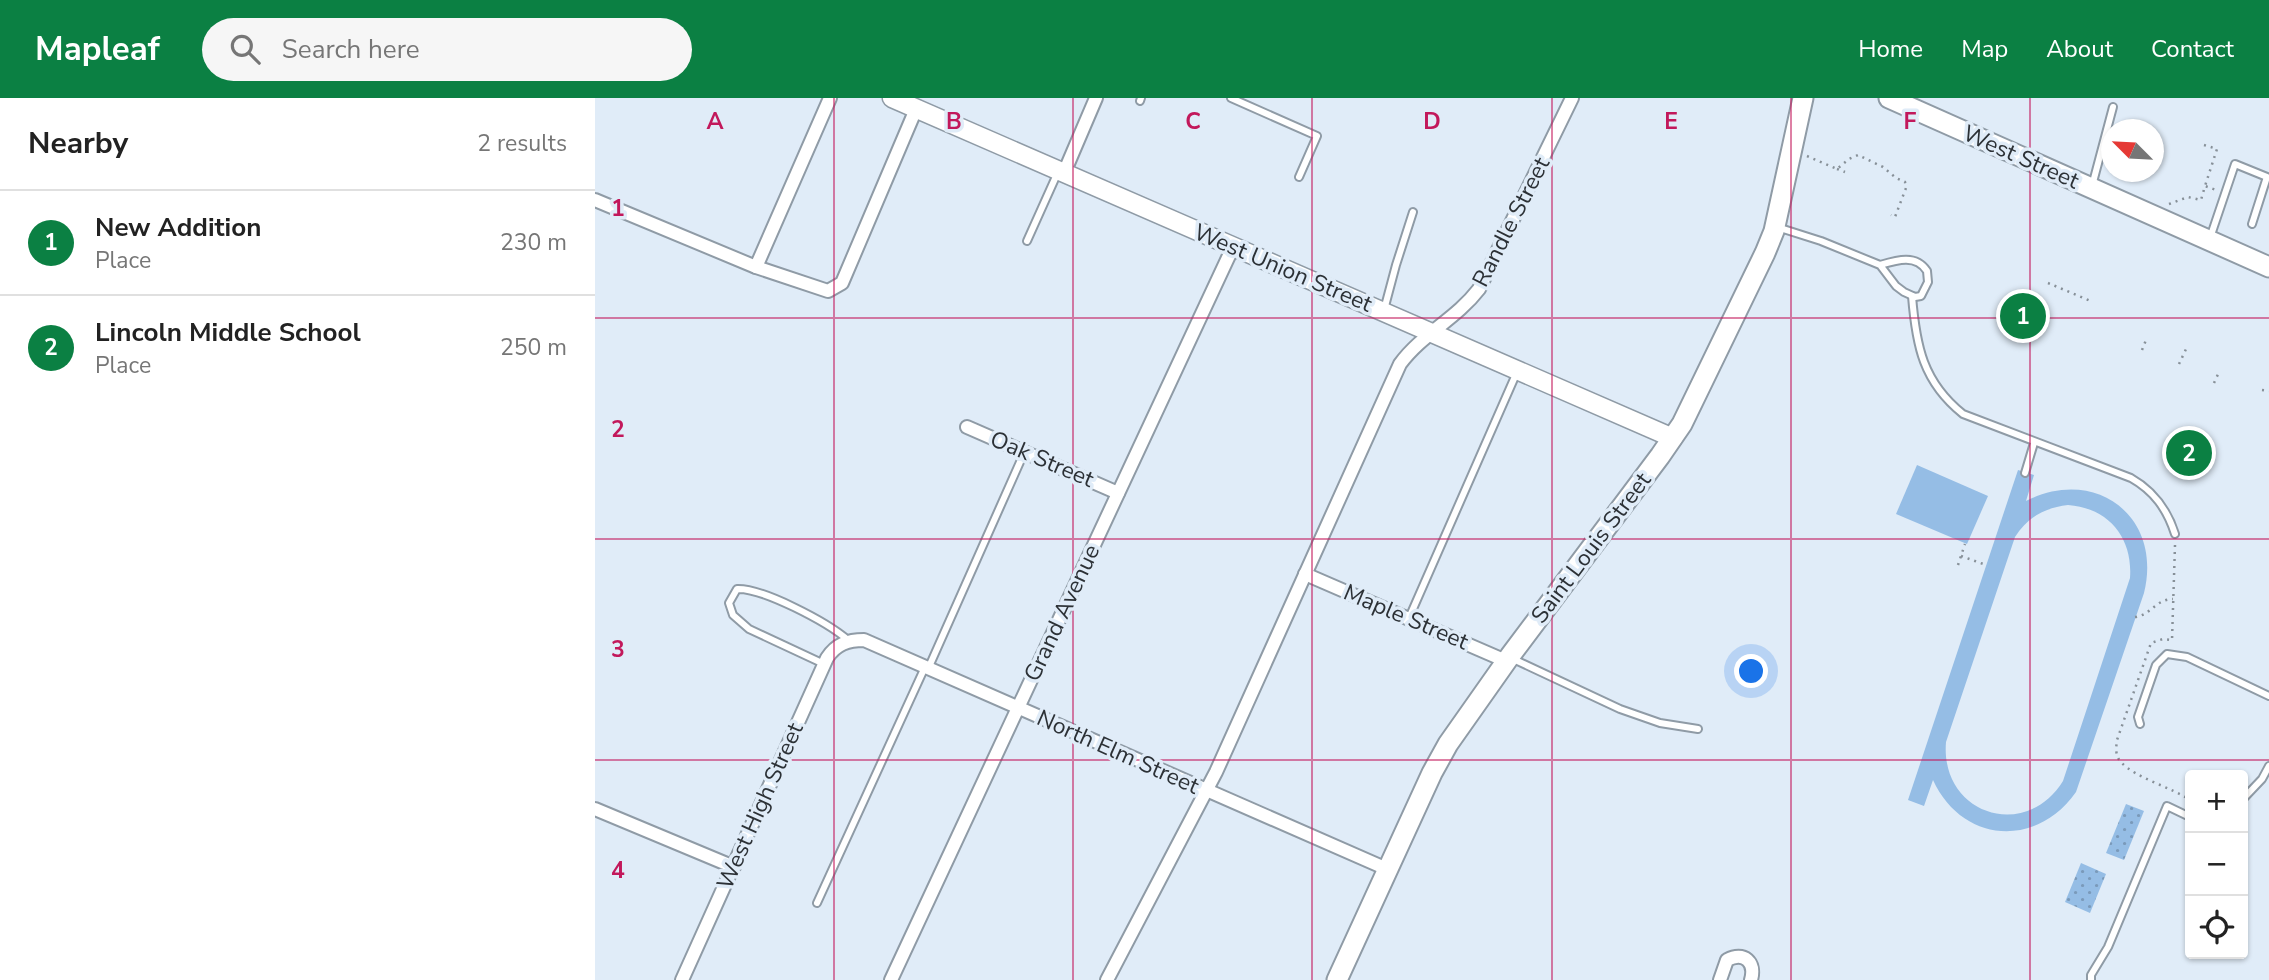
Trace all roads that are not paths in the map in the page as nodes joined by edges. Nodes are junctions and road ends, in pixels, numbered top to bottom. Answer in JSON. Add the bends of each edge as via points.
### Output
{"nodes":[{"id":1,"x":830,"y":98,"type":"edge"},
{"id":2,"x":892,"y":98,"type":"edge"},
{"id":3,"x":1096,"y":98,"type":"edge"},
{"id":4,"x":1231,"y":98,"type":"edge"},
{"id":5,"x":1572,"y":98,"type":"edge"},
{"id":6,"x":1803,"y":98,"type":"edge"},
{"id":7,"x":1889,"y":98,"type":"edge"},
{"id":8,"x":2113,"y":107,"type":"dead end"},
{"id":9,"x":916,"y":109,"type":"junction"},
{"id":10,"x":1061,"y":172,"type":"junction"},
{"id":11,"x":1299,"y":177,"type":"dead end"},
{"id":12,"x":2092,"y":188,"type":"junction"},
{"id":13,"x":595,"y":200,"type":"edge"},
{"id":14,"x":1413,"y":212,"type":"dead end"},
{"id":15,"x":2252,"y":224,"type":"dead end"},
{"id":16,"x":1775,"y":226,"type":"junction"},
{"id":17,"x":2209,"y":240,"type":"junction"},
{"id":18,"x":1027,"y":241,"type":"dead end"},
{"id":19,"x":1233,"y":247,"type":"junction"},
{"id":20,"x":1880,"y":265,"type":"junction"},
{"id":21,"x":756,"y":267,"type":"junction"},
{"id":22,"x":2269,"y":267,"type":"edge"},
{"id":23,"x":1912,"y":296,"type":"junction"},
{"id":24,"x":1384,"y":312,"type":"junction"},
{"id":25,"x":1432,"y":333,"type":"junction"},
{"id":26,"x":1518,"y":370,"type":"junction"},
{"id":27,"x":967,"y":427,"type":"dead end"},
{"id":28,"x":1673,"y":438,"type":"junction"},
{"id":29,"x":2034,"y":443,"type":"junction"},
{"id":30,"x":1025,"y":452,"type":"junction"},
{"id":31,"x":2025,"y":473,"type":"dead end"},
{"id":32,"x":1118,"y":492,"type":"junction"},
{"id":33,"x":2175,"y":534,"type":"dead end"},
{"id":34,"x":1305,"y":574,"type":"junction"},
{"id":35,"x":1409,"y":619,"type":"junction"},
{"id":36,"x":848,"y":641,"type":"junction"},
{"id":37,"x":1508,"y":658,"type":"junction"},
{"id":38,"x":824,"y":664,"type":"junction"},
{"id":39,"x":926,"y":668,"type":"junction"},
{"id":40,"x":2269,"y":696,"type":"edge"},
{"id":41,"x":1018,"y":708,"type":"junction"},
{"id":42,"x":2140,"y":724,"type":"dead end"},
{"id":43,"x":1698,"y":729,"type":"dead end"},
{"id":44,"x":2269,"y":766,"type":"edge"},
{"id":45,"x":1206,"y":791,"type":"junction"},
{"id":46,"x":2248,"y":794,"type":"edge"},
{"id":47,"x":595,"y":809,"type":"edge"},
{"id":48,"x":2185,"y":815,"type":"edge"},
{"id":49,"x":734,"y":867,"type":"junction"},
{"id":50,"x":1387,"y":869,"type":"junction"},
{"id":51,"x":817,"y":903,"type":"dead end"},
{"id":52,"x":682,"y":980,"type":"edge"},
{"id":53,"x":891,"y":980,"type":"edge"},
{"id":54,"x":1107,"y":980,"type":"edge"},
{"id":55,"x":1338,"y":980,"type":"edge"},
{"id":56,"x":1720,"y":980,"type":"edge"},
{"id":57,"x":1751,"y":980,"type":"edge"},
{"id":58,"x":2091,"y":980,"type":"edge"}],
"edges":[{"from":1,"to":21,"type":"street"},
{"from":2,"to":9,"type":"street","name":"West Union Street"},
{"from":3,"to":10,"type":"street"},
{"from":4,"to":11,"type":"lane","via":[[1317,136]]},
{"from":5,"to":25,"type":"street","name":"Randle Street","via":[[1479,289]]},
{"from":6,"to":16,"type":"main road","name":"Saint Louis Street"},
{"from":7,"to":12,"type":"main road","name":"West Street"},
{"from":8,"to":12,"type":"lane"},
{"from":9,"to":10,"type":"street","name":"West Union Street"},
{"from":9,"to":21,"type":"street","via":[[842,283],[820,289]]},
{"from":10,"to":18,"type":"lane"},
{"from":10,"to":19,"type":"street","name":"West Union Street"},
{"from":12,"to":17,"type":"main road","name":"West Street"},
{"from":13,"to":21,"type":"street"},
{"from":14,"to":24,"type":"lane"},
{"from":15,"to":17,"type":"lane","via":[[2267,177],[2235,164]]},
{"from":16,"to":20,"type":"lane"},
{"from":16,"to":28,"type":"main road","name":"Saint Louis Street"},
{"from":17,"to":22,"type":"main road","name":"West Street"},
{"from":19,"to":24,"type":"street","name":"West Union Street"},
{"from":19,"to":32,"type":"street","name":"Grand Avenue"},
{"from":20,"to":23,"type":"lane","via":[[1896,286]]},
{"from":20,"to":23,"type":"lane","via":[[1905,259],[1923,265],[1926,289],[1921,296]]},
{"from":23,"to":29,"type":"lane","via":[[1920,354],[1948,401],[1963,414]]},
{"from":24,"to":25,"type":"street","name":"West Union Street"},
{"from":25,"to":26,"type":"street","name":"West Union Street"},
{"from":25,"to":34,"type":"street","name":"Randle Street","via":[[1400,363]]},
{"from":26,"to":28,"type":"street","name":"West Union Street"},
{"from":26,"to":35,"type":"lane"},
{"from":27,"to":30,"type":"street","name":"Oak Street"},
{"from":28,"to":37,"type":"main road","name":"Saint Louis Street"},
{"from":29,"to":31,"type":"lane"},
{"from":29,"to":33,"type":"lane","via":[[2145,486],[2170,519]]},
{"from":30,"to":32,"type":"street","name":"Oak Street"},
{"from":30,"to":39,"type":"lane"},
{"from":32,"to":41,"type":"street","name":"Grand Avenue"},
{"from":34,"to":35,"type":"street","name":"Maple Street"},
{"from":34,"to":45,"type":"street","name":"Randle Street"},
{"from":35,"to":37,"type":"street","name":"Maple Street"},
{"from":36,"to":38,"type":"street","name":"West High Street","via":[[831,652]]},
{"from":36,"to":38,"type":"lane","via":[[832,627],[763,594],[737,589],[729,603],[733,615],[749,629]]},
{"from":36,"to":39,"type":"street","name":"North Elm Street","via":[[864,640]]},
{"from":37,"to":43,"type":"lane","via":[[1620,709],[1660,723]]},
{"from":37,"to":50,"type":"main road","name":"Saint Louis Street","via":[[1431,773]]},
{"from":38,"to":49,"type":"street","name":"West High Street"},
{"from":39,"to":41,"type":"street","name":"North Elm Street"},
{"from":39,"to":51,"type":"lane"},
{"from":40,"to":42,"type":"lane","via":[[2187,657],[2167,654],[2156,665],[2138,717]]},
{"from":41,"to":45,"type":"street","name":"North Elm Street"},
{"from":41,"to":53,"type":"street","name":"Grand Avenue"},
{"from":44,"to":46,"type":"lane"},
{"from":45,"to":50,"type":"street","name":"North Elm Street"},
{"from":45,"to":54,"type":"street","name":"Randle Street"},
{"from":47,"to":49,"type":"street"},
{"from":48,"to":58,"type":"lane","via":[[2167,806]]},
{"from":49,"to":52,"type":"street","name":"West High Street"},
{"from":50,"to":55,"type":"main road","name":"Saint Louis Street"},
{"from":56,"to":57,"type":"street","via":[[1727,960],[1741,956],[1749,962]]}]}
